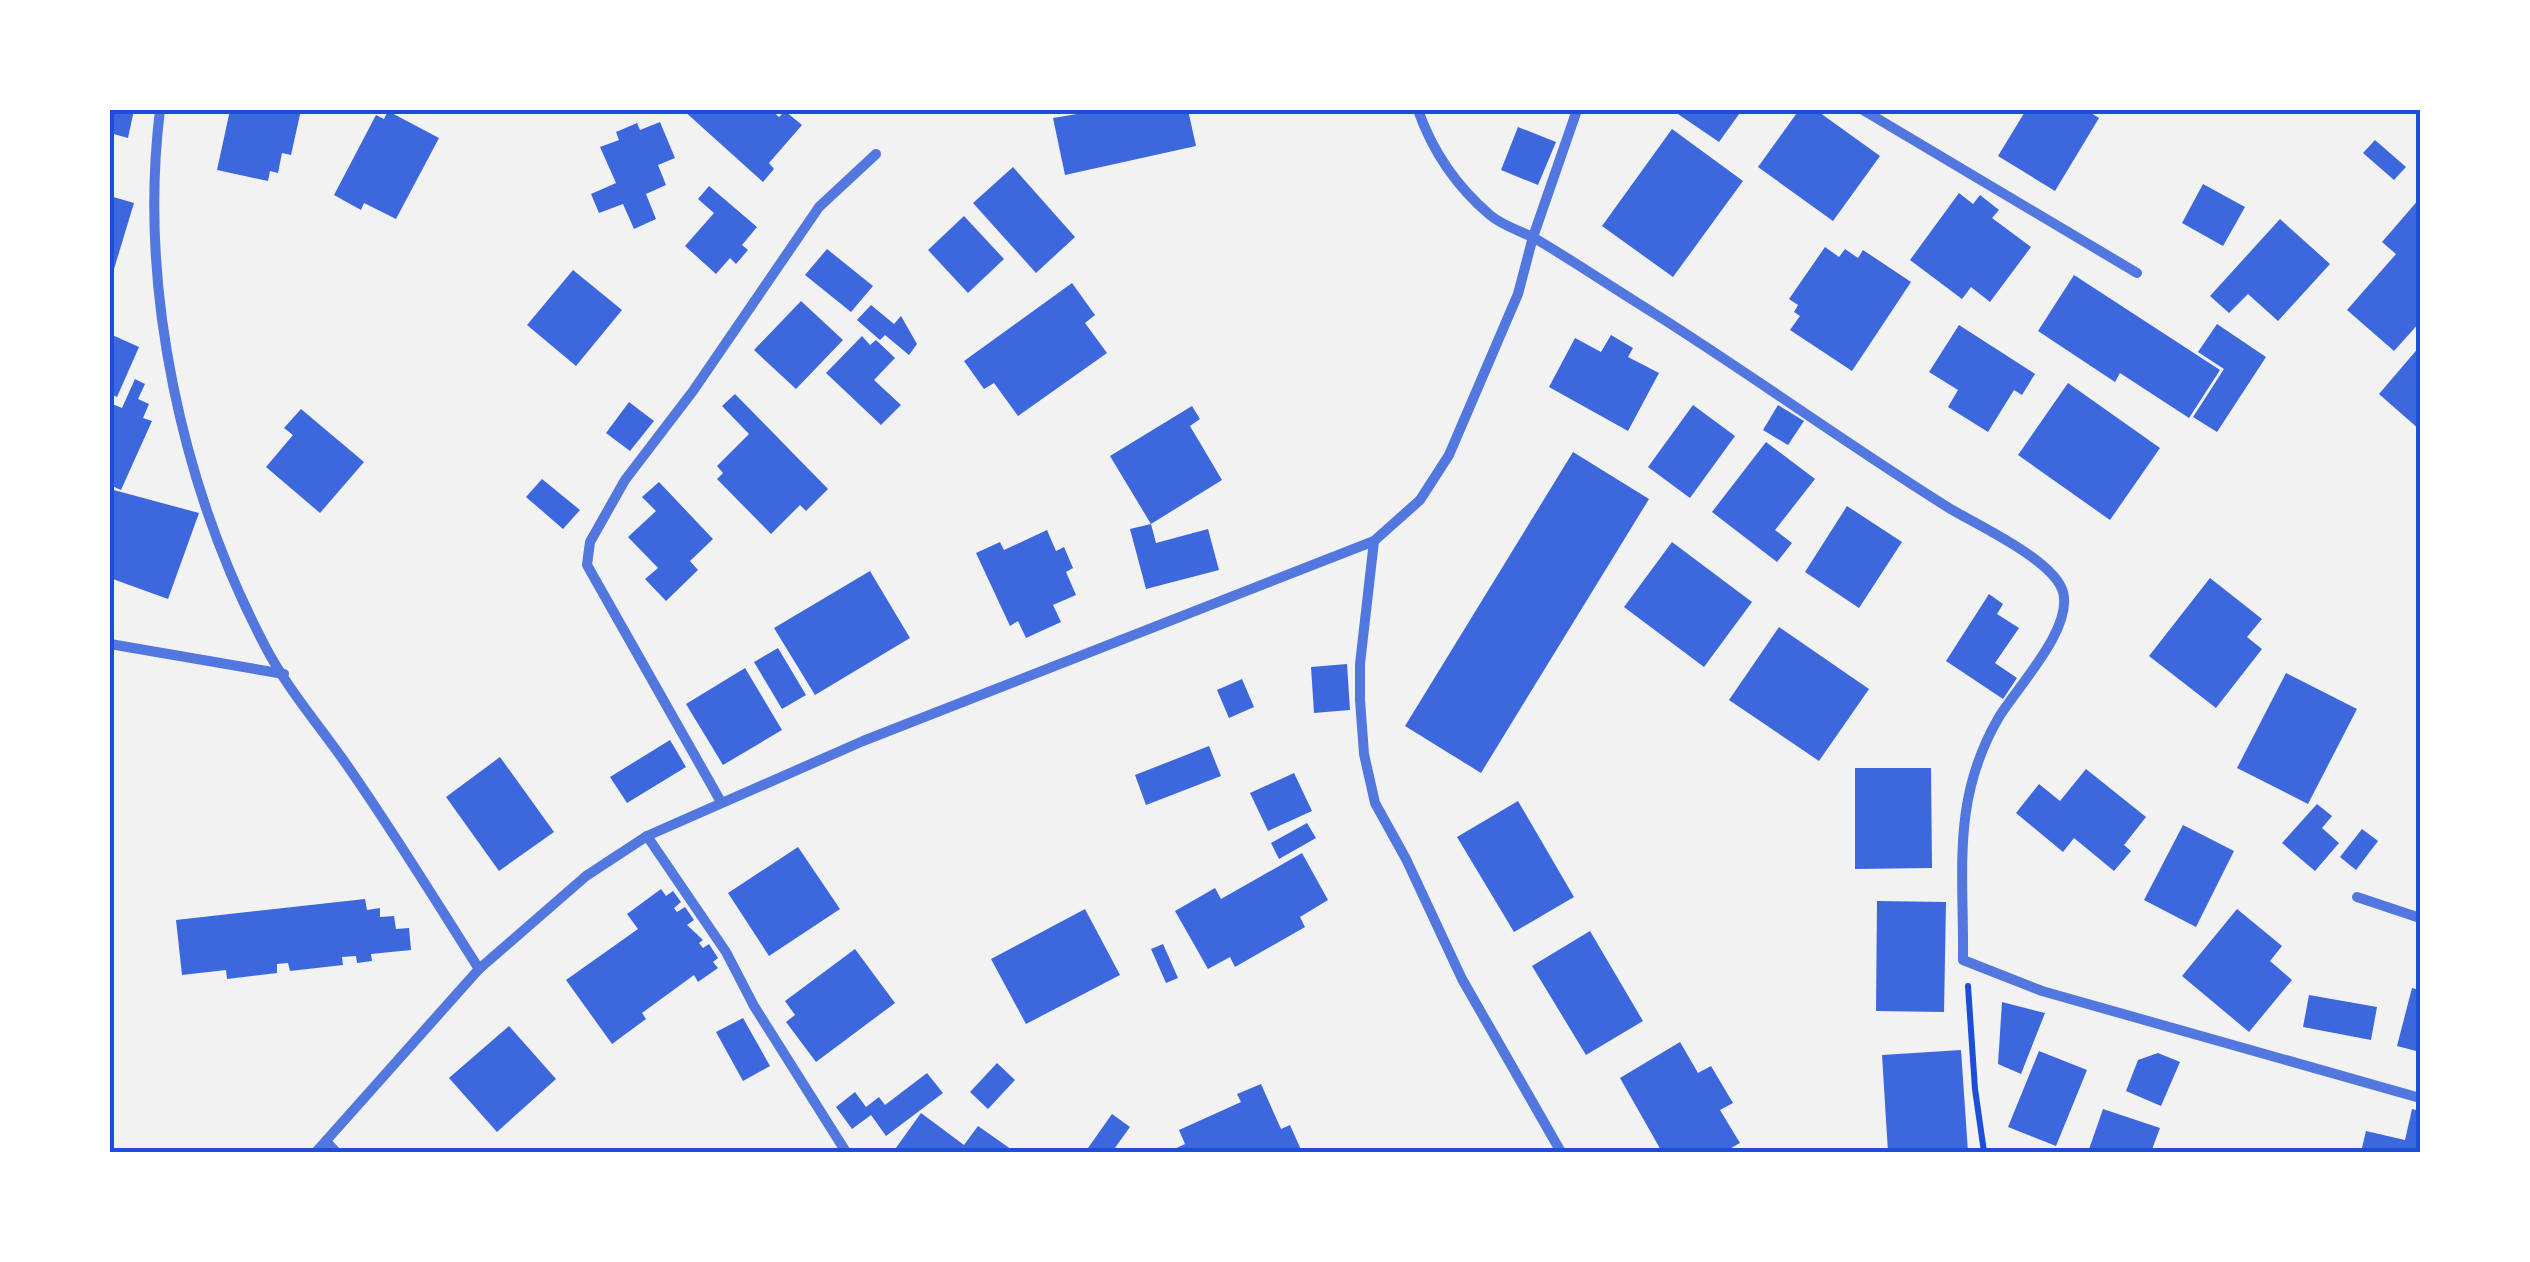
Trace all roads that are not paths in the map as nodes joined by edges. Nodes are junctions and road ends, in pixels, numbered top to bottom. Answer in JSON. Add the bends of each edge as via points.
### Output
{"nodes":[{"id":1,"x":160,"y":110,"type":"edge"},
{"id":2,"x":1418,"y":110,"type":"edge"},
{"id":3,"x":1577,"y":110,"type":"edge"},
{"id":4,"x":1863,"y":110,"type":"edge"},
{"id":5,"x":876,"y":154,"type":"dead end"},
{"id":6,"x":1533,"y":237,"type":"junction"},
{"id":7,"x":2136,"y":274,"type":"dead end"},
{"id":8,"x":1374,"y":542,"type":"junction"},
{"id":9,"x":110,"y":644,"type":"edge"},
{"id":10,"x":284,"y":674,"type":"junction"},
{"id":11,"x":721,"y":802,"type":"junction"},
{"id":12,"x":646,"y":836,"type":"junction"},
{"id":13,"x":2358,"y":897,"type":"dead end"},
{"id":14,"x":2420,"y":918,"type":"edge"},
{"id":15,"x":479,"y":969,"type":"junction"},
{"id":16,"x":2420,"y":1098,"type":"edge"},
{"id":17,"x":326,"y":1141,"type":"junction"},
{"id":18,"x":316,"y":1152,"type":"edge"},
{"id":19,"x":336,"y":1152,"type":"edge"},
{"id":20,"x":846,"y":1152,"type":"edge"},
{"id":21,"x":1562,"y":1152,"type":"edge"}],
"edges":[{"from":1,"to":10,"type":"street","via":[[152,169],[156,238],[182,426],[208,518],[266,649]]},
{"from":2,"to":6,"type":"street","via":[[1457,184],[1493,218]]},
{"from":3,"to":6,"type":"street"},
{"from":4,"to":7,"type":"street"},
{"from":5,"to":11,"type":"street","via":[[819,206],[625,480],[590,542],[592,576]]},
{"from":6,"to":8,"type":"street","via":[[1518,294],[1449,455],[1420,500]]},
{"from":6,"to":16,"type":"street","via":[[2022,551],[2062,588],[2065,607],[2057,628],[2000,716],[1965,802],[1963,960],[2042,991]]},
{"from":8,"to":11,"type":"street"},
{"from":8,"to":21,"type":"street","via":[[1360,700],[1375,803],[1462,979]]},
{"from":9,"to":10,"type":"street"},
{"from":10,"to":15,"type":"street"},
{"from":11,"to":12,"type":"street"},
{"from":12,"to":15,"type":"street","via":[[586,876]]},
{"from":12,"to":20,"type":"street","via":[[726,952]]},
{"from":13,"to":14,"type":"street"},
{"from":15,"to":17,"type":"street"},
{"from":17,"to":18,"type":"street"},
{"from":17,"to":19,"type":"street"}]}
